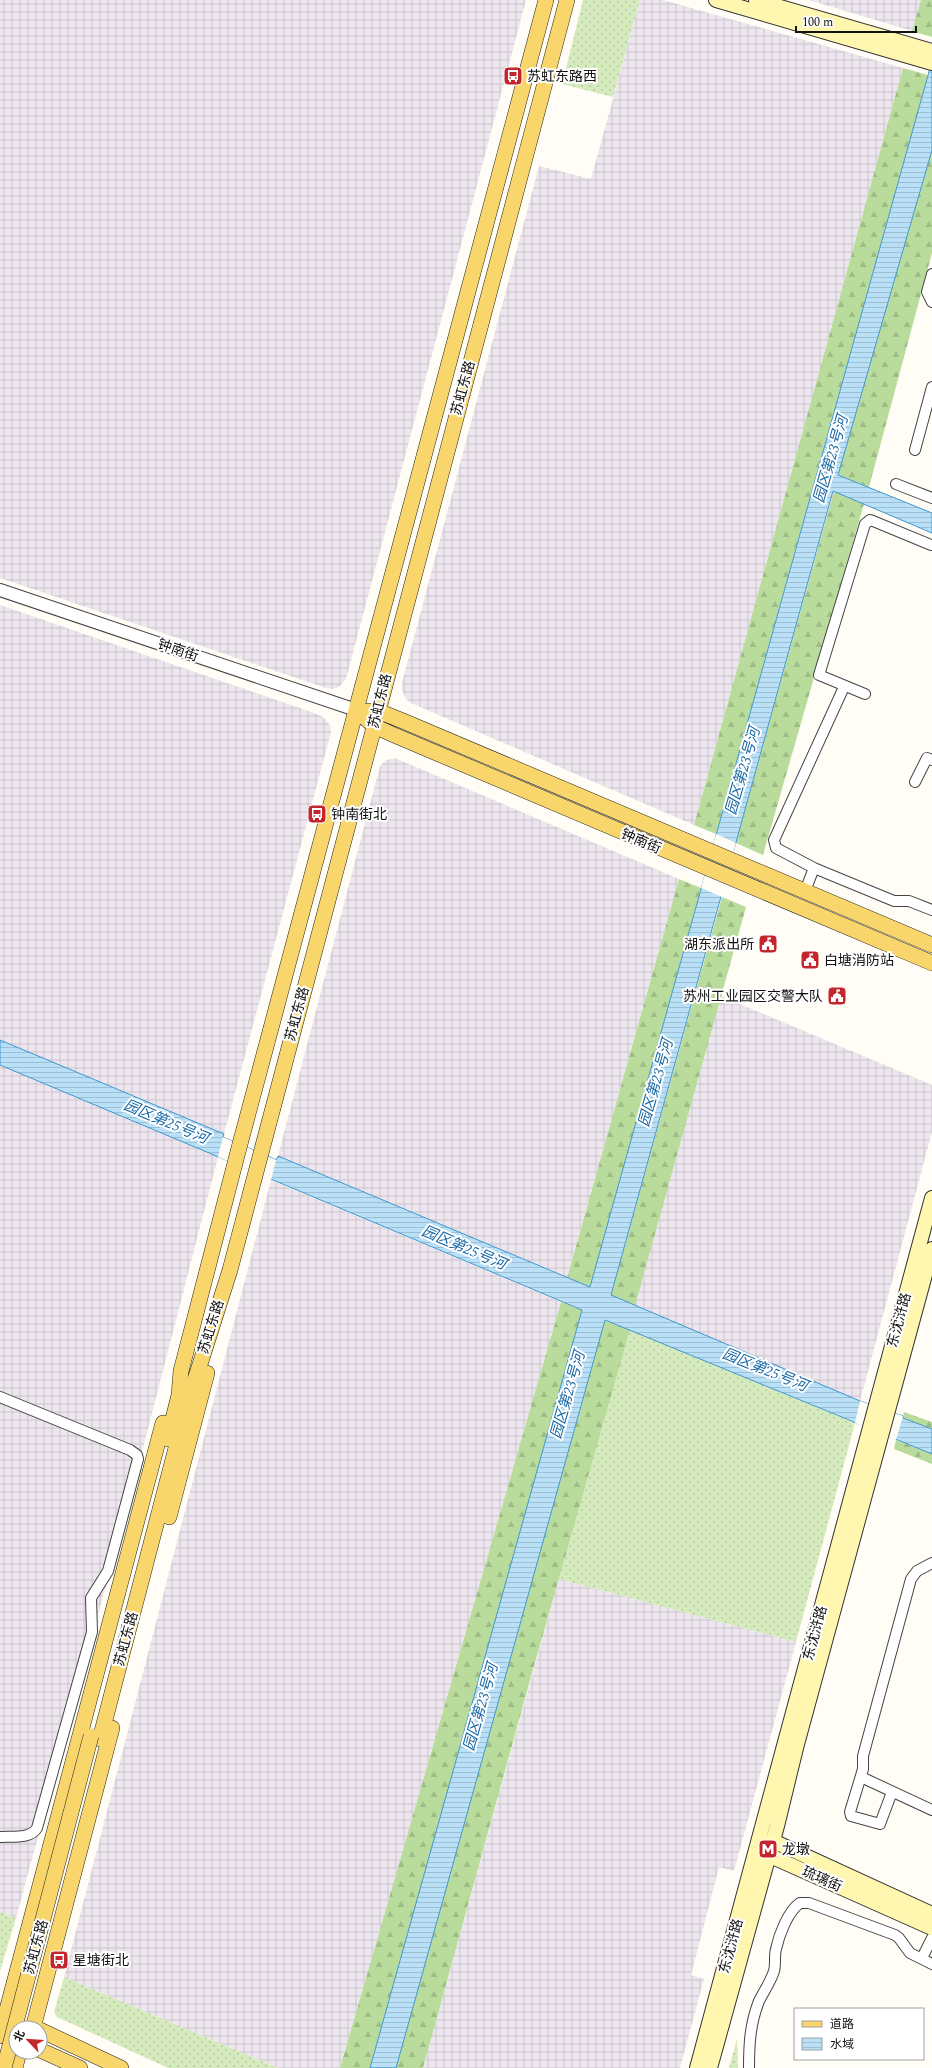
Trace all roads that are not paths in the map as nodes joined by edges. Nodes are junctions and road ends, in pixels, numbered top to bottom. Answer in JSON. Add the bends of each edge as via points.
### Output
{"nodes":[{"id":1,"x":546,"y":0,"type":"edge"},
{"id":2,"x":566,"y":0,"type":"edge"},
{"id":3,"x":716,"y":0,"type":"edge"},
{"id":4,"x":756,"y":0,"type":"edge"},
{"id":5,"x":932,"y":59,"type":"edge"},
{"id":6,"x":932,"y":274,"type":"edge"},
{"id":7,"x":932,"y":302,"type":"edge"},
{"id":8,"x":932,"y":387,"type":"edge"},
{"id":9,"x":915,"y":450,"type":"dead end"},
{"id":10,"x":896,"y":484,"type":"dead end"},
{"id":11,"x":932,"y":498,"type":"edge"},
{"id":12,"x":931,"y":545,"type":"dead end"},
{"id":13,"x":0,"y":590,"type":"edge"},
{"id":14,"x":844,"y":687,"type":"junction"},
{"id":15,"x":865,"y":694,"type":"dead end"},
{"id":16,"x":356,"y":710,"type":"junction"},
{"id":17,"x":378,"y":711,"type":"junction"},
{"id":18,"x":374,"y":726,"type":"junction"},
{"id":19,"x":932,"y":760,"type":"edge"},
{"id":20,"x":915,"y":782,"type":"dead end"},
{"id":21,"x":814,"y":868,"type":"junction"},
{"id":22,"x":805,"y":891,"type":"junction"},
{"id":23,"x":932,"y":910,"type":"edge"},
{"id":24,"x":932,"y":945,"type":"edge"},
{"id":25,"x":932,"y":963,"type":"edge"},
{"id":26,"x":932,"y":1198,"type":"edge"},
{"id":27,"x":932,"y":1249,"type":"edge"},
{"id":28,"x":230,"y":1270,"type":"junction"},
{"id":29,"x":182,"y":1371,"type":"junction"},
{"id":30,"x":0,"y":1397,"type":"edge"},
{"id":31,"x":882,"y":1409,"type":"junction"},
{"id":32,"x":876,"y":1432,"type":"junction"},
{"id":33,"x":932,"y":1563,"type":"edge"},
{"id":34,"x":96,"y":1738,"type":"junction"},
{"id":35,"x":861,"y":1777,"type":"junction"},
{"id":36,"x":892,"y":1792,"type":"junction"},
{"id":37,"x":932,"y":1810,"type":"edge"},
{"id":38,"x":0,"y":1837,"type":"edge"},
{"id":39,"x":773,"y":1841,"type":"junction"},
{"id":40,"x":757,"y":1847,"type":"junction"},
{"id":41,"x":769,"y":1855,"type":"junction"},
{"id":42,"x":932,"y":1914,"type":"edge"},
{"id":43,"x":932,"y":1928,"type":"edge"},
{"id":44,"x":932,"y":1938,"type":"edge"},
{"id":45,"x":922,"y":1958,"type":"junction"},
{"id":46,"x":932,"y":1964,"type":"edge"},
{"id":47,"x":4,"y":2010,"type":"edge"},
{"id":48,"x":12,"y":2020,"type":"edge"},
{"id":49,"x":12,"y":2020,"type":"edge"},
{"id":50,"x":23,"y":2020,"type":"edge"},
{"id":51,"x":23,"y":2020,"type":"edge"},
{"id":52,"x":48,"y":2041,"type":"edge"},
{"id":53,"x":48,"y":2054,"type":"edge"},
{"id":54,"x":8,"y":2059,"type":"edge"},
{"id":55,"x":4,"y":2068,"type":"edge"},
{"id":56,"x":80,"y":2068,"type":"edge"},
{"id":57,"x":121,"y":2068,"type":"edge"},
{"id":58,"x":697,"y":2068,"type":"edge"},
{"id":59,"x":710,"y":2068,"type":"edge"},
{"id":60,"x":750,"y":2068,"type":"edge"}],
"edges":[{"from":1,"to":16,"type":"main road","name":"苏虹东路"},
{"from":2,"to":17,"type":"main road","name":"苏虹东路"},
{"from":3,"to":5,"type":"main road"},
{"from":4,"to":5,"type":"main road"},
{"from":6,"to":7,"type":"street","via":[[927,292]]},
{"from":8,"to":9,"type":"street"},
{"from":10,"to":11,"type":"street"},
{"from":12,"to":14,"type":"street","via":[[873,520],[865,524],[819,675]]},
{"from":13,"to":16,"type":"street","name":"钟南街"},
{"from":14,"to":15,"type":"street"},
{"from":14,"to":21,"type":"street","via":[[774,840],[779,851]]},
{"from":16,"to":17,"type":"main road","name":"钟南街"},
{"from":16,"to":18,"type":"main road","name":"钟南街"},
{"from":16,"to":29,"type":"main road","name":"苏虹东路","via":[[234,1164]]},
{"from":17,"to":18,"type":"main road","name":"苏虹东路"},
{"from":17,"to":22,"type":"main road","name":"钟南街"},
{"from":18,"to":25,"type":"main road","name":"钟南街"},
{"from":18,"to":28,"type":"main road","name":"苏虹东路"},
{"from":19,"to":20,"type":"street","via":[[927,758]]},
{"from":21,"to":22,"type":"street"},
{"from":21,"to":23,"type":"street","via":[[894,901],[909,901]]},
{"from":22,"to":24,"type":"main road","name":"钟南街"},
{"from":26,"to":31,"type":"main road","name":"东沈浒路"},
{"from":27,"to":31,"type":"main road","name":"东沈浒路"},
{"from":28,"to":34,"type":"main road","name":"苏虹东路","via":[[188,1402]]},
{"from":28,"to":50,"type":"main road","via":[[225,1306]]},
{"from":29,"to":34,"type":"main road","name":"苏虹东路","via":[[179,1395]]},
{"from":29,"to":47,"type":"main road","via":[[171,1392]]},
{"from":30,"to":38,"type":"street","via":[[130,1450],[138,1459],[108,1571],[91,1598],[92,1632],[37,1828],[28,1836]]},
{"from":31,"to":32,"type":"main road","name":"东沈浒路"},
{"from":32,"to":39,"type":"main road","name":"东沈浒路"},
{"from":32,"to":40,"type":"main road","name":"东沈浒路"},
{"from":33,"to":35,"type":"street","via":[[917,1571],[911,1578],[863,1756]]},
{"from":34,"to":51,"type":"main road","name":"苏虹东路","bridge":true},
{"from":35,"to":36,"type":"street"},
{"from":35,"to":36,"type":"street","via":[[850,1812],[855,1818],[880,1824]]},
{"from":36,"to":37,"type":"street"},
{"from":39,"to":40,"type":"main road"},
{"from":39,"to":41,"type":"main road","name":"东沈浒路"},
{"from":39,"to":42,"type":"main road","name":"琉璃街"},
{"from":40,"to":41,"type":"main road","name":"琉璃街"},
{"from":40,"to":58,"type":"main road","name":"东沈浒路"},
{"from":41,"to":43,"type":"main road","name":"琉璃街"},
{"from":41,"to":59,"type":"main road","name":"东沈浒路"},
{"from":44,"to":45,"type":"street"},
{"from":45,"to":46,"type":"street"},
{"from":45,"to":60,"type":"street","via":[[910,1953],[899,1938],[879,1928],[810,1903],[800,1903],[793,1910],[781,1936],[776,1949],[775,1969],[752,2023],[749,2043]]},
{"from":47,"to":48,"type":"main road"},
{"from":47,"to":49,"type":"main road"},
{"from":52,"to":57,"type":"main road"},
{"from":53,"to":56,"type":"main road"},
{"from":54,"to":55,"type":"main road","bridge":true}]}
